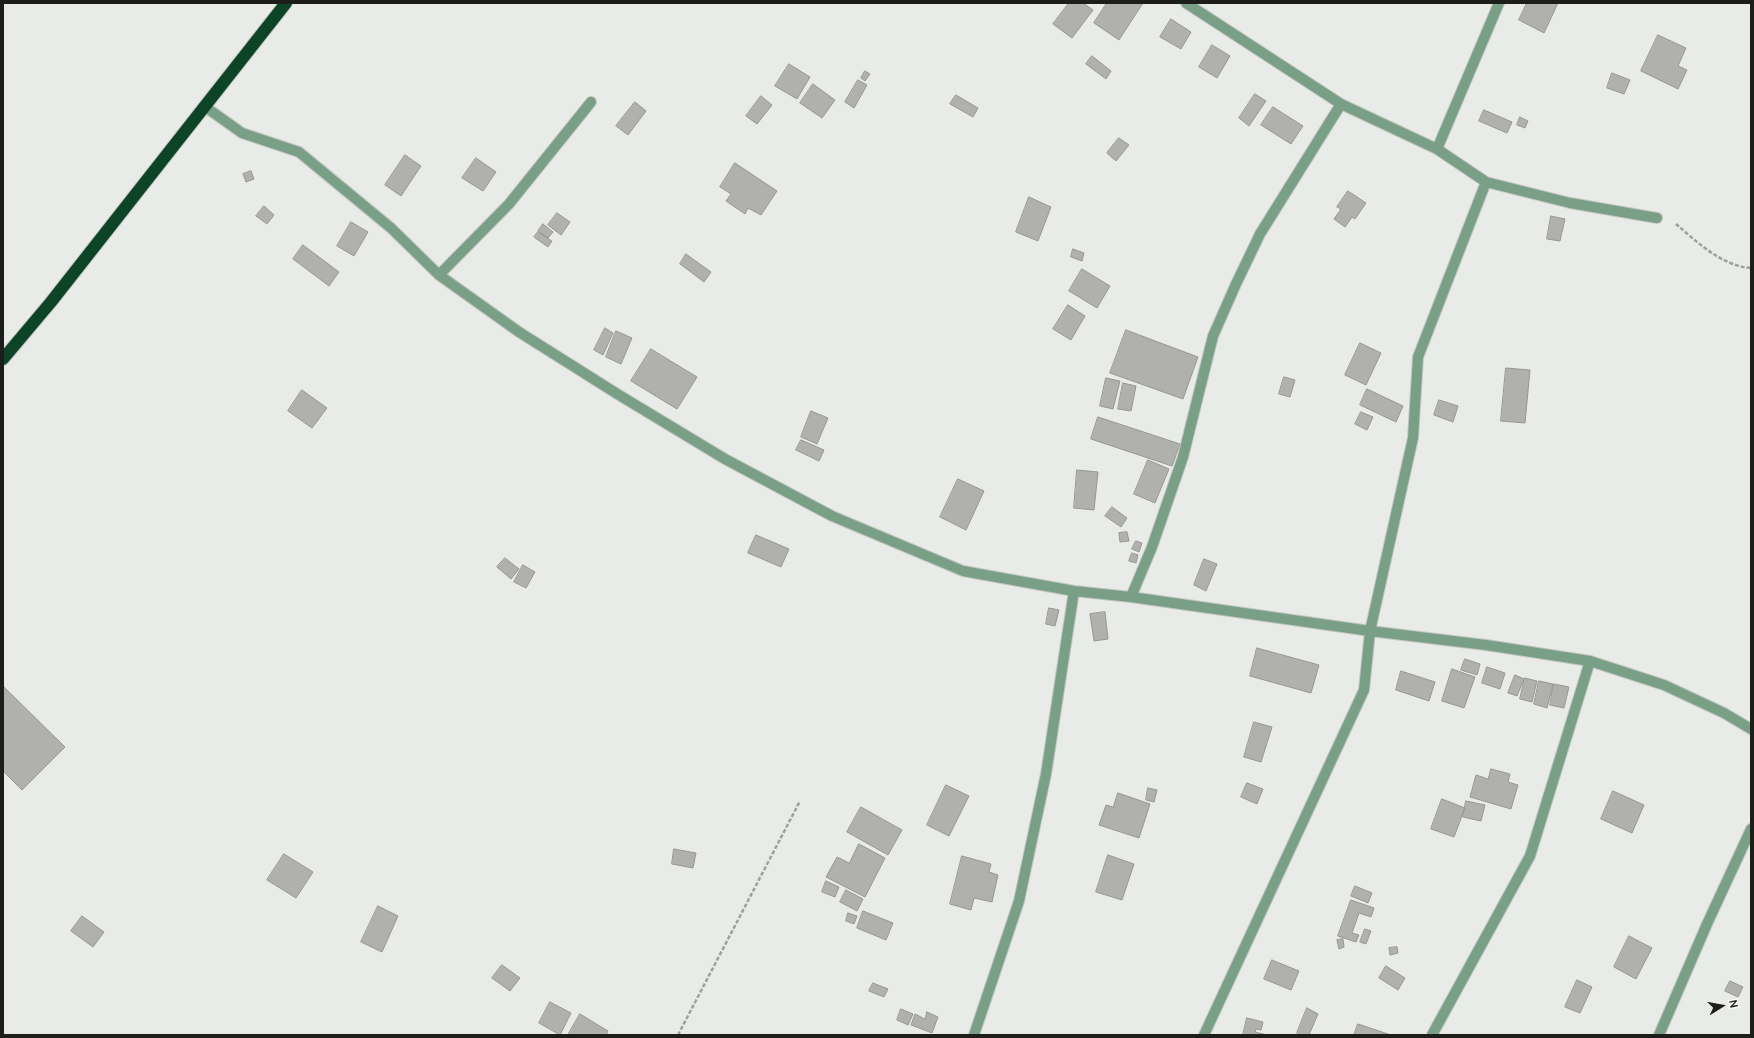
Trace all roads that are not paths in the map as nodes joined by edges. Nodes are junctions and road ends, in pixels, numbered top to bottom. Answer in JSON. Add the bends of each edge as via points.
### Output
{"nodes":[{"id":1,"x":286,"y":3,"type":"edge"},
{"id":2,"x":1186,"y":3,"type":"edge"},
{"id":3,"x":1499,"y":3,"type":"edge"},
{"id":4,"x":591,"y":102,"type":"dead end"},
{"id":5,"x":1341,"y":104,"type":"junction"},
{"id":6,"x":204,"y":106,"type":"junction"},
{"id":7,"x":1437,"y":149,"type":"junction"},
{"id":8,"x":1486,"y":182,"type":"junction"},
{"id":9,"x":1656,"y":218,"type":"road end"},
{"id":10,"x":439,"y":275,"type":"junction"},
{"id":11,"x":3,"y":359,"type":"edge"},
{"id":12,"x":1074,"y":591,"type":"junction"},
{"id":13,"x":1131,"y":597,"type":"junction"},
{"id":14,"x":1370,"y":631,"type":"junction"},
{"id":15,"x":1590,"y":661,"type":"junction"},
{"id":16,"x":1751,"y":729,"type":"edge"},
{"id":17,"x":1751,"y":829,"type":"edge"},
{"id":18,"x":974,"y":1035,"type":"edge"},
{"id":19,"x":1204,"y":1035,"type":"edge"},
{"id":20,"x":1432,"y":1035,"type":"edge"},
{"id":21,"x":1659,"y":1035,"type":"edge"}],
"edges":[{"from":1,"to":6,"type":"highway"},
{"from":2,"to":5,"type":"street"},
{"from":3,"to":7,"type":"street"},
{"from":4,"to":10,"type":"street","via":[[509,204]]},
{"from":5,"to":7,"type":"street"},
{"from":5,"to":13,"type":"street","via":[[1260,234],[1213,336],[1182,457],[1152,547]]},
{"from":6,"to":10,"type":"street","via":[[242,133],[299,152],[391,228]]},
{"from":6,"to":11,"type":"highway","via":[[51,302]]},
{"from":7,"to":8,"type":"street"},
{"from":8,"to":9,"type":"street","via":[[1570,203]]},
{"from":8,"to":14,"type":"street","via":[[1418,357],[1413,438]]},
{"from":10,"to":12,"type":"street","via":[[519,332],[619,395],[725,459],[832,516],[963,571]]},
{"from":12,"to":13,"type":"street"},
{"from":12,"to":18,"type":"street","via":[[1046,774],[1019,901]]},
{"from":13,"to":14,"type":"street"},
{"from":14,"to":15,"type":"street"},
{"from":14,"to":19,"type":"street","via":[[1364,690]]},
{"from":15,"to":16,"type":"street","via":[[1664,686],[1724,713]]},
{"from":15,"to":20,"type":"street","via":[[1530,856]]},
{"from":17,"to":21,"type":"street"}]}
